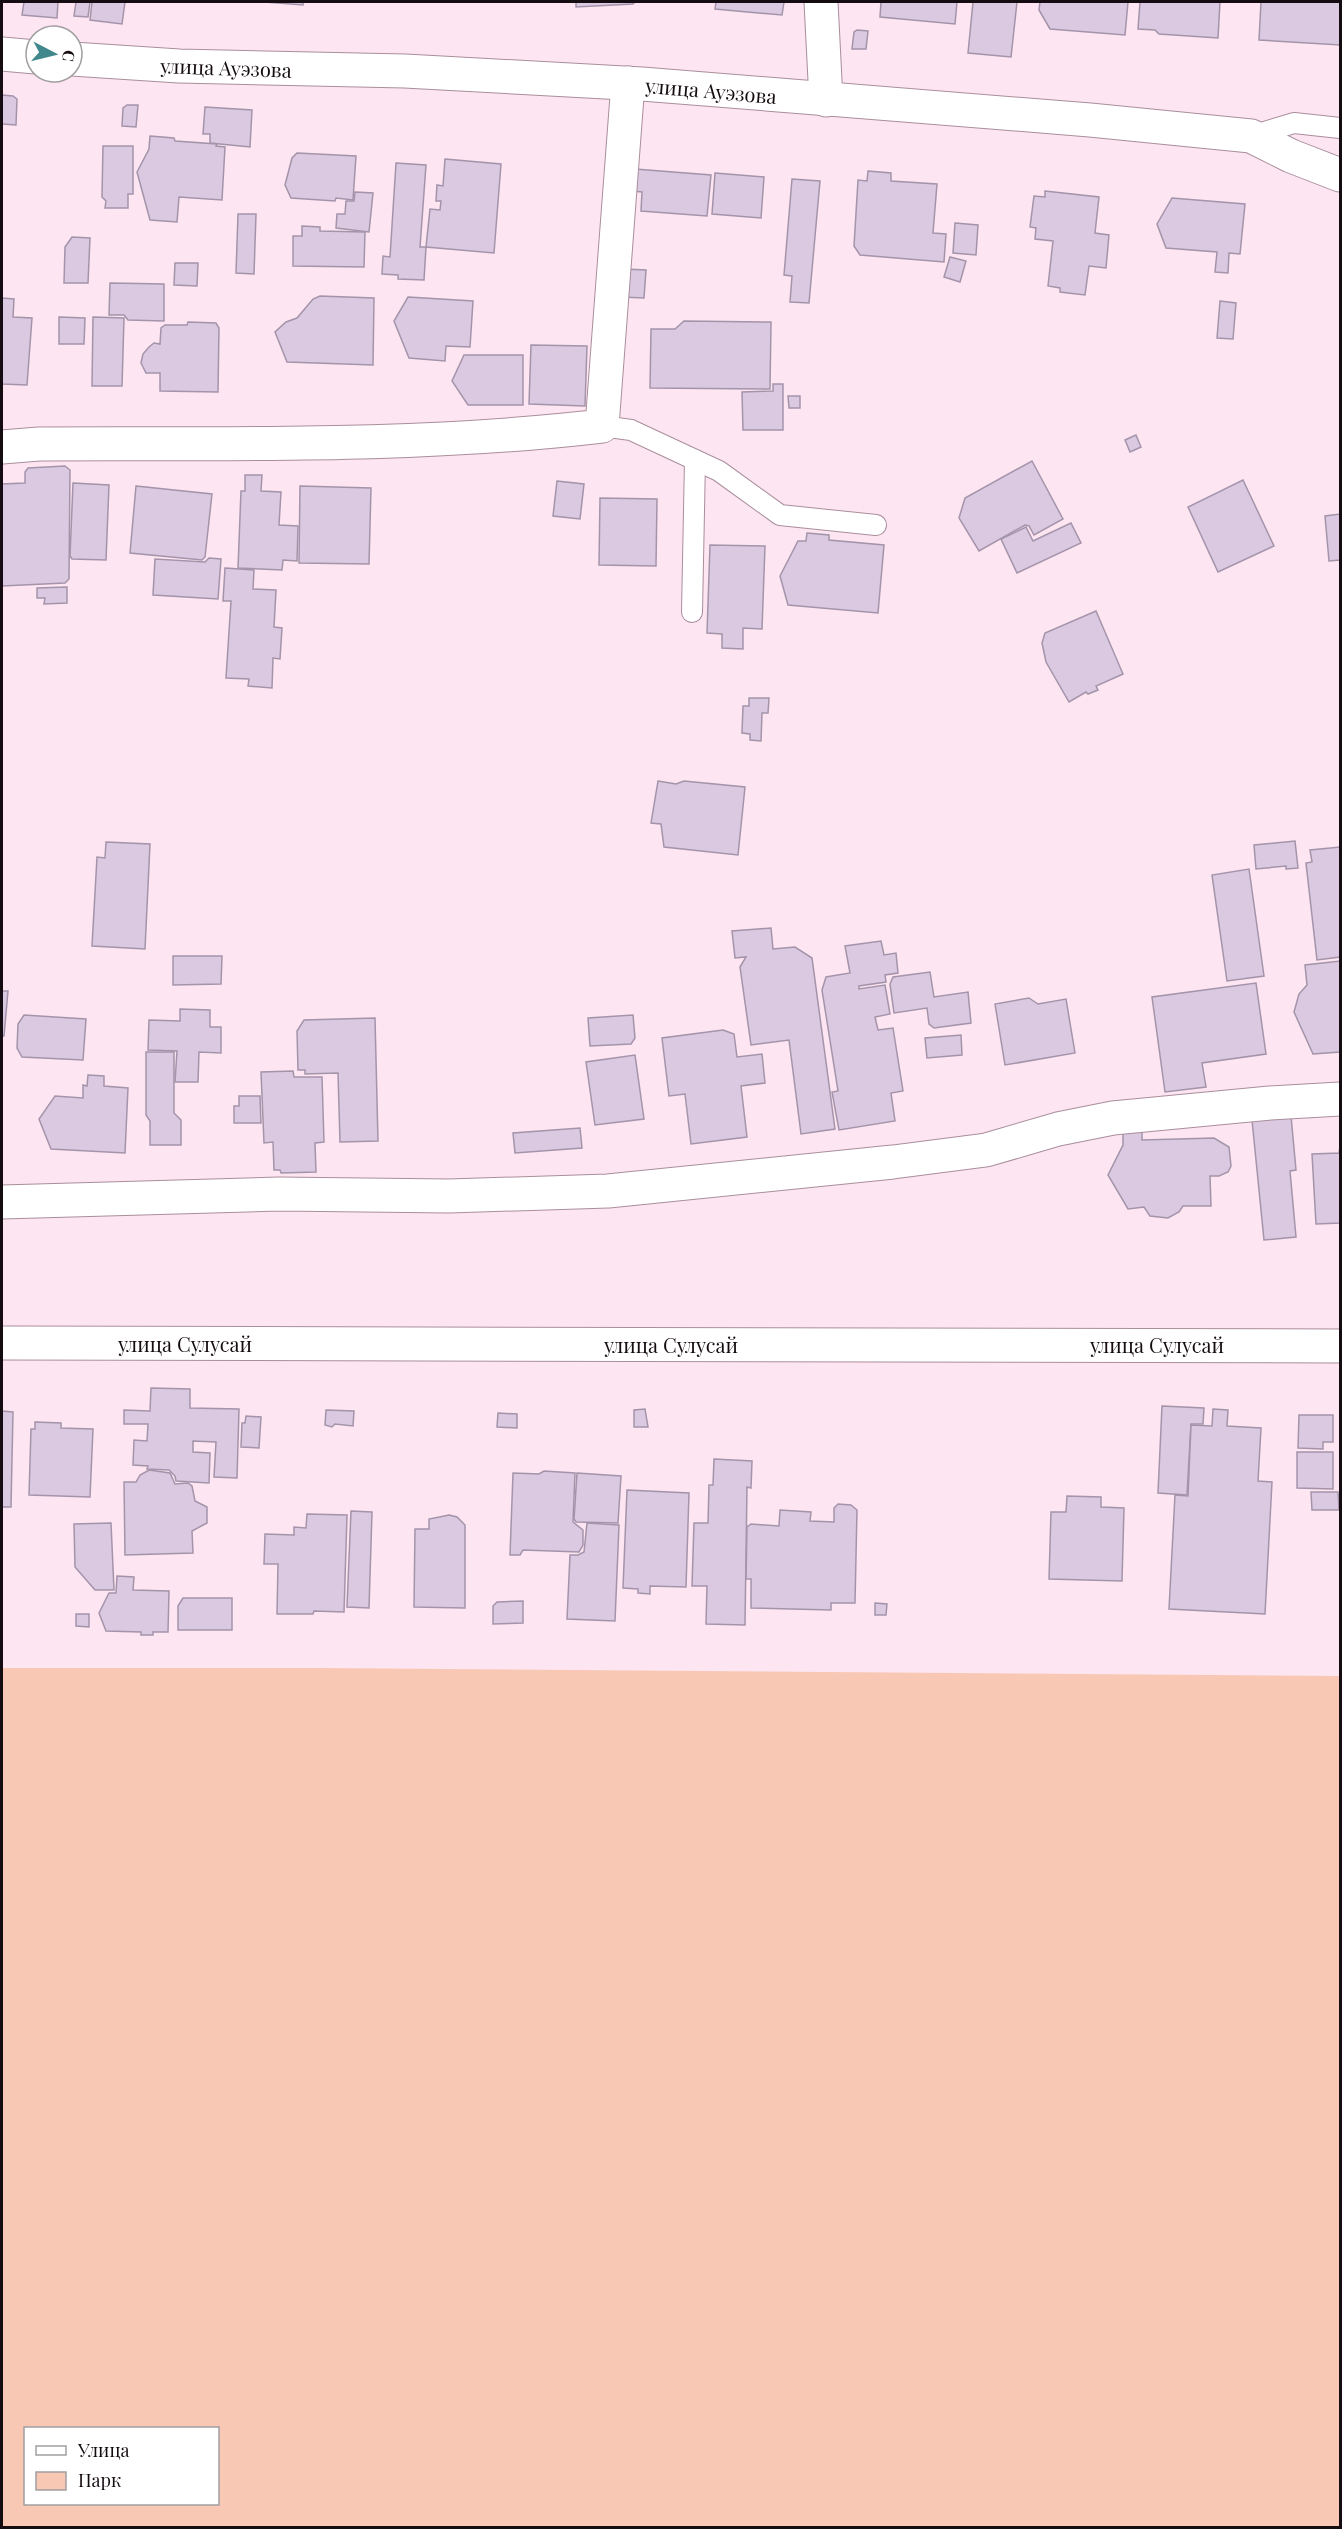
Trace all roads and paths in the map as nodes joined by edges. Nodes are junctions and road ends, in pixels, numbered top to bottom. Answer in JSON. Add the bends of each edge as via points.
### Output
{"nodes":[{"id":1,"x":821,"y":2,"type":"edge"},
{"id":2,"x":2,"y":54,"type":"edge"},
{"id":3,"x":24,"y":56,"type":"edge"},
{"id":4,"x":84,"y":60,"type":"edge"},
{"id":5,"x":628,"y":83,"type":"junction"},
{"id":6,"x":826,"y":100,"type":"junction"},
{"id":7,"x":1341,"y":128,"type":"edge"},
{"id":8,"x":1251,"y":136,"type":"junction"},
{"id":9,"x":1341,"y":175,"type":"edge"},
{"id":10,"x":602,"y":426,"type":"junction"},
{"id":11,"x":2,"y":447,"type":"edge"},
{"id":12,"x":694,"y":460,"type":"junction"},
{"id":13,"x":876,"y":525,"type":"dead end"},
{"id":14,"x":692,"y":612,"type":"dead end"},
{"id":15,"x":1341,"y":1099,"type":"edge"},
{"id":16,"x":2,"y":1202,"type":"edge"},
{"id":17,"x":2,"y":1343,"type":"edge"},
{"id":18,"x":1341,"y":1346,"type":"edge"}],
"edges":[{"from":1,"to":6,"type":"street"},
{"from":2,"to":3,"type":"street"},
{"from":4,"to":5,"type":"street","name":"улица Ауэзова"},
{"from":5,"to":6,"type":"street","name":"улица Ауэзова"},
{"from":5,"to":10,"type":"street"},
{"from":6,"to":8,"type":"street","name":"улица Ауэзова"},
{"from":7,"to":8,"type":"lane","via":[[1294,123]]},
{"from":8,"to":9,"type":"street","name":"улица Ауэзова"},
{"from":10,"to":11,"type":"street","via":[[525,435],[326,444]]},
{"from":10,"to":12,"type":"lane","via":[[631,430]]},
{"from":12,"to":13,"type":"lane","via":[[719,471],[780,514]]},
{"from":12,"to":14,"type":"lane"},
{"from":15,"to":16,"type":"street","via":[[1113,1118],[986,1150],[608,1191]]},
{"from":17,"to":18,"type":"street","name":"улица Сулусай"}]}
